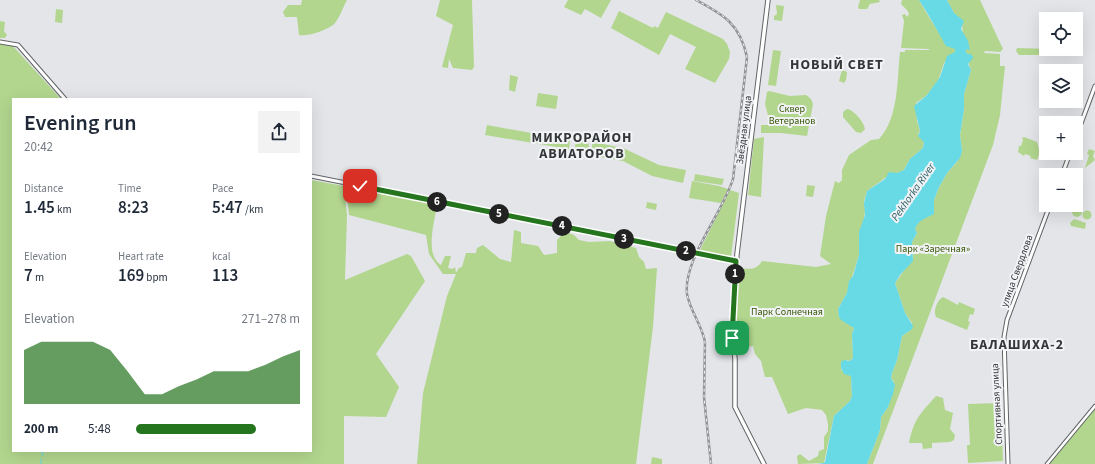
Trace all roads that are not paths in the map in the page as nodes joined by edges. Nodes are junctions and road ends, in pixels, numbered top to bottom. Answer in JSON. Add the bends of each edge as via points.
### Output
{"nodes":[{"id":1,"x":768,"y":0,"type":"edge"},
{"id":2,"x":0,"y":42,"type":"edge"},
{"id":3,"x":1095,"y":86,"type":"edge"},
{"id":4,"x":64,"y":98,"type":"edge"},
{"id":5,"x":1083,"y":118,"type":"edge"},
{"id":6,"x":312,"y":176,"type":"edge"},
{"id":7,"x":1047,"y":212,"type":"edge"},
{"id":8,"x":736,"y":261,"type":"junction"},
{"id":9,"x":1003,"y":344,"type":"joint"},
{"id":10,"x":1095,"y":406,"type":"edge"},
{"id":11,"x":764,"y":464,"type":"edge"},
{"id":12,"x":1008,"y":464,"type":"edge"},
{"id":13,"x":1047,"y":464,"type":"edge"}],
"edges":[{"from":1,"to":8,"type":"main road","name":"Звёздная улица"},
{"from":2,"to":4,"type":"main road","via":[[18,45]]},
{"from":3,"to":5,"type":"main road"},
{"from":6,"to":8,"type":"main road"},
{"from":7,"to":9,"type":"main road","name":"улица Свердлова","via":[[1007,320]]},
{"from":8,"to":11,"type":"main road","name":"Звёздная улица","via":[[732,328],[735,359],[734,404]]},
{"from":9,"to":12,"type":"main road","name":"Спортивная улица"},
{"from":10,"to":13,"type":"street"}]}
